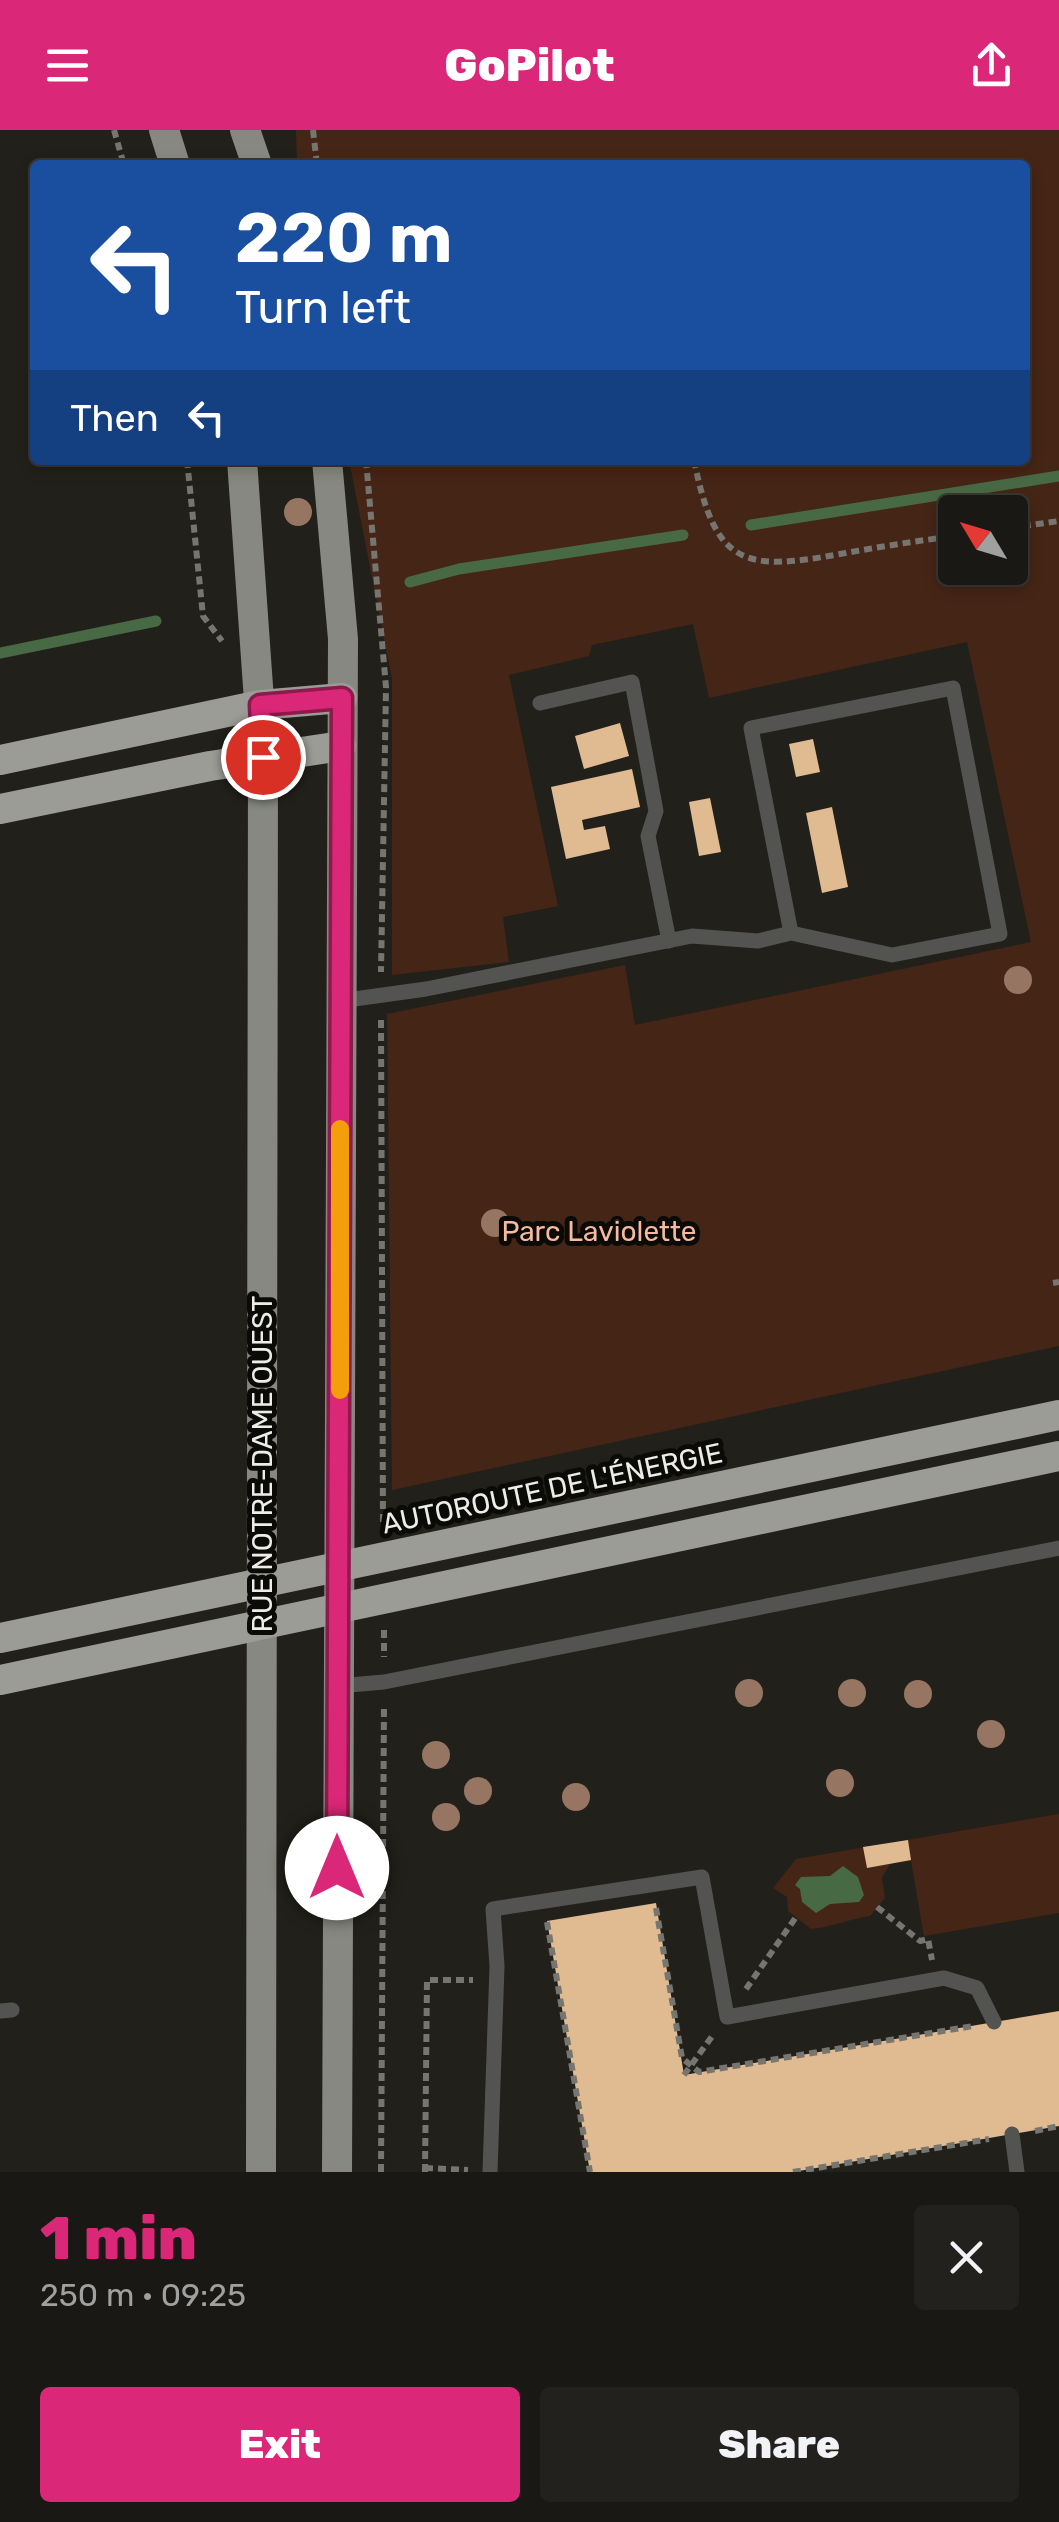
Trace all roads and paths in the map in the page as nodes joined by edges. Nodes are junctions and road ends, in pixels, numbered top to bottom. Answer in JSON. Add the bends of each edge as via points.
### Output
{"nodes":[{"id":1,"x":114,"y":130,"type":"edge"},
{"id":2,"x":164,"y":130,"type":"edge"},
{"id":3,"x":244,"y":130,"type":"edge"},
{"id":4,"x":265,"y":130,"type":"edge"},
{"id":5,"x":313,"y":130,"type":"edge"},
{"id":6,"x":123,"y":160,"type":"edge"},
{"id":7,"x":173,"y":160,"type":"edge"},
{"id":8,"x":258,"y":160,"type":"edge"},
{"id":9,"x":261,"y":160,"type":"edge"},
{"id":10,"x":316,"y":160,"type":"edge"},
{"id":11,"x":188,"y":465,"type":"edge"},
{"id":12,"x":242,"y":465,"type":"edge"},
{"id":13,"x":328,"y":465,"type":"edge"},
{"id":14,"x":367,"y":465,"type":"edge"},
{"id":15,"x":695,"y":465,"type":"edge"},
{"id":16,"x":1059,"y":520,"type":"edge"},
{"id":17,"x":1028,"y":525,"type":"edge"},
{"id":18,"x":938,"y":539,"type":"edge"},
{"id":19,"x":215,"y":630,"type":"dead end"},
{"id":20,"x":342,"y":698,"type":"junction"},
{"id":21,"x":540,"y":702,"type":"dead end"},
{"id":22,"x":260,"y":705,"type":"junction"},
{"id":23,"x":341,"y":746,"type":"junction"},
{"id":24,"x":263,"y":757,"type":"junction"},
{"id":25,"x":0,"y":760,"type":"edge"},
{"id":26,"x":0,"y":810,"type":"edge"},
{"id":27,"x":791,"y":933,"type":"junction"},
{"id":28,"x":669,"y":940,"type":"junction"},
{"id":29,"x":381,"y":956,"type":"dead end"},
{"id":30,"x":340,"y":1001,"type":"junction"},
{"id":31,"x":381,"y":1016,"type":"dead end"},
{"id":32,"x":1059,"y":1415,"type":"edge"},
{"id":33,"x":1059,"y":1456,"type":"edge"},
{"id":34,"x":383,"y":1529,"type":"dead end"},
{"id":35,"x":1059,"y":1548,"type":"edge"},
{"id":36,"x":384,"y":1621,"type":"dead end"},
{"id":37,"x":0,"y":1638,"type":"edge"},
{"id":38,"x":384,"y":1658,"type":"dead end"},
{"id":39,"x":0,"y":1680,"type":"edge"},
{"id":40,"x":338,"y":1686,"type":"junction"},
{"id":41,"x":384,"y":1710,"type":"dead end"},
{"id":42,"x":877,"y":1907,"type":"dead end"},
{"id":43,"x":796,"y":1918,"type":"dead end"},
{"id":44,"x":547,"y":1921,"type":"dead end"},
{"id":45,"x":772,"y":1952,"type":"dead end"},
{"id":46,"x":932,"y":1958,"type":"dead end"},
{"id":47,"x":496,"y":1980,"type":"junction"},
{"id":48,"x":994,"y":2022,"type":"dead end"},
{"id":49,"x":707,"y":2043,"type":"dead end"},
{"id":50,"x":684,"y":2075,"type":"dead end"},
{"id":51,"x":1059,"y":2126,"type":"edge"},
{"id":52,"x":1034,"y":2131,"type":"dead end"},
{"id":53,"x":1012,"y":2134,"type":"dead end"},
{"id":54,"x":992,"y":2138,"type":"dead end"},
{"id":55,"x":425,"y":2170,"type":"edge"},
{"id":56,"x":261,"y":2172,"type":"edge"},
{"id":57,"x":337,"y":2172,"type":"edge"},
{"id":58,"x":382,"y":2172,"type":"edge"},
{"id":59,"x":490,"y":2172,"type":"edge"},
{"id":60,"x":504,"y":2172,"type":"edge"},
{"id":61,"x":590,"y":2172,"type":"edge"},
{"id":62,"x":792,"y":2172,"type":"edge"},
{"id":63,"x":1017,"y":2172,"type":"edge"}],
"edges":[{"from":1,"to":6,"type":"path"},
{"from":2,"to":7,"type":"main road"},
{"from":3,"to":8,"type":"main road"},
{"from":4,"to":9,"type":"main road"},
{"from":5,"to":10,"type":"path"},
{"from":11,"to":19,"type":"path","via":[[203,616]]},
{"from":12,"to":22,"type":"main road","name":"RUE NOTRE-DAME OUEST"},
{"from":13,"to":20,"type":"main road","via":[[341,586]]},
{"from":14,"to":29,"type":"path","via":[[386,687]]},
{"from":15,"to":18,"type":"path","via":[[726,541],[753,562],[784,564]]},
{"from":16,"to":17,"type":"path"},
{"from":20,"to":22,"type":"highway"},
{"from":20,"to":23,"type":"main road"},
{"from":21,"to":28,"type":"lane","via":[[632,682],[656,811],[648,836]]},
{"from":22,"to":24,"type":"main road","name":"RUE NOTRE-DAME OUEST"},
{"from":22,"to":25,"type":"highway"},
{"from":23,"to":24,"type":"highway"},
{"from":23,"to":30,"type":"main road"},
{"from":24,"to":26,"type":"highway"},
{"from":24,"to":56,"type":"main road","name":"RUE NOTRE-DAME OUEST"},
{"from":27,"to":27,"type":"lane","via":[[752,728],[953,688],[1000,934],[892,956]]},
{"from":27,"to":28,"type":"lane","via":[[758,941]]},
{"from":28,"to":30,"type":"lane"},
{"from":30,"to":40,"type":"main road"},
{"from":31,"to":34,"type":"path"},
{"from":32,"to":37,"type":"highway","name":"AUTOROUTE DE L'ÉNERGIE","bridge":true},
{"from":33,"to":39,"type":"highway","bridge":true},
{"from":35,"to":40,"type":"lane","via":[[671,1628]]},
{"from":36,"to":38,"type":"path"},
{"from":40,"to":57,"type":"main road"},
{"from":41,"to":58,"type":"path"},
{"from":42,"to":46,"type":"path","via":[[920,1941],[928,1939]]},
{"from":43,"to":45,"type":"path"},
{"from":44,"to":61,"type":"path"},
{"from":47,"to":48,"type":"lane","via":[[493,1909],[702,1877],[727,2017],[944,1978],[977,1988]]},
{"from":47,"to":55,"type":"path","via":[[426,1980]]},
{"from":47,"to":59,"type":"lane"},
{"from":49,"to":50,"type":"path"},
{"from":51,"to":52,"type":"path"},
{"from":53,"to":63,"type":"lane"},
{"from":54,"to":62,"type":"path"},
{"from":55,"to":59,"type":"path"},
{"from":59,"to":60,"type":"lane"}]}
